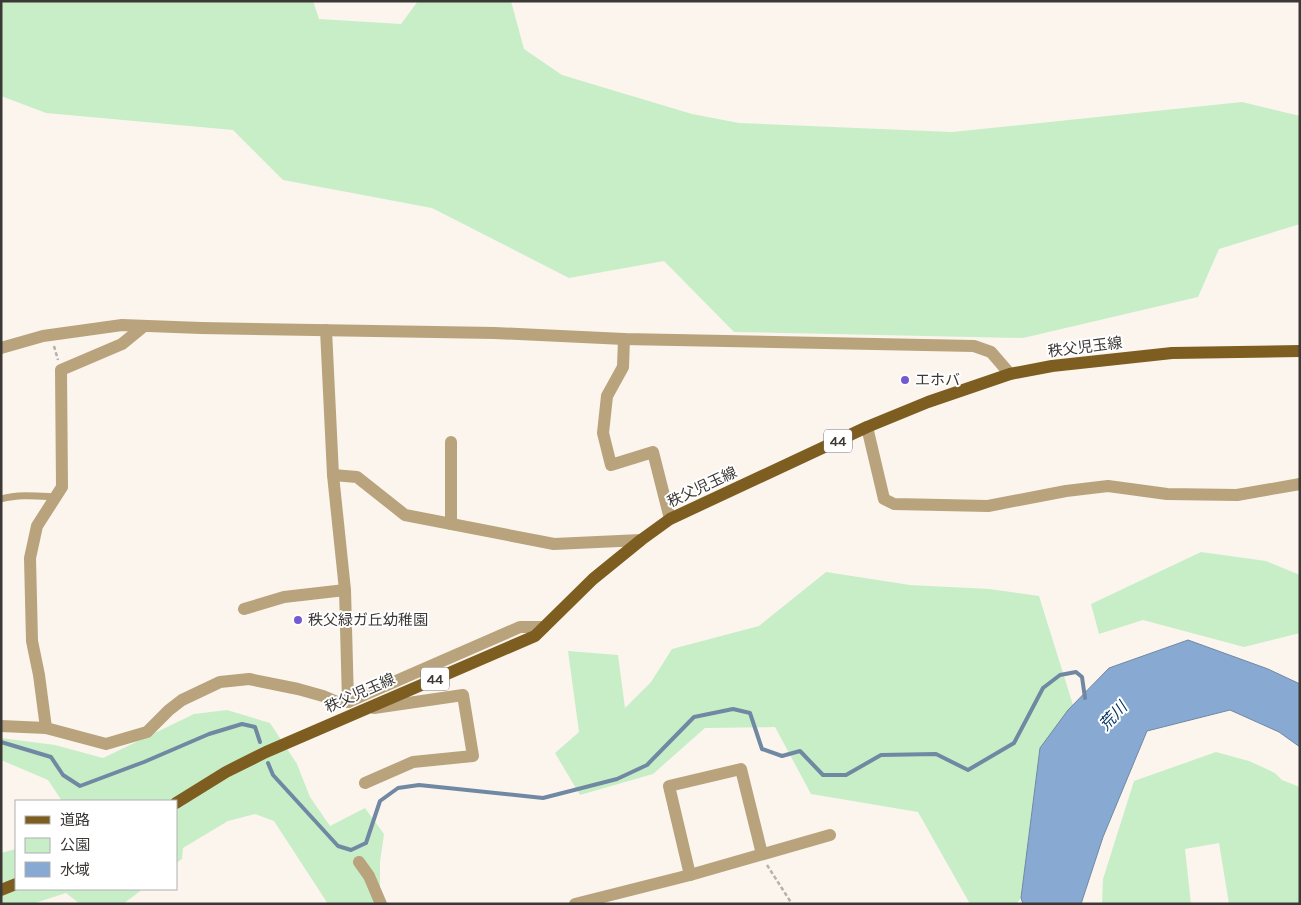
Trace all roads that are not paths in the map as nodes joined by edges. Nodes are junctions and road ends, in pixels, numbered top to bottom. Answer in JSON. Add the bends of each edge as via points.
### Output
{"nodes":[{"id":1,"x":144,"y":326,"type":"junction"},
{"id":2,"x":326,"y":330,"type":"junction"},
{"id":3,"x":624,"y":340,"type":"junction"},
{"id":4,"x":1,"y":348,"type":"edge"},
{"id":5,"x":1300,"y":351,"type":"edge"},
{"id":6,"x":1010,"y":374,"type":"junction"},
{"id":7,"x":867,"y":427,"type":"junction"},
{"id":8,"x":451,"y":442,"type":"dead end"},
{"id":9,"x":333,"y":475,"type":"junction"},
{"id":10,"x":1300,"y":484,"type":"edge"},
{"id":11,"x":55,"y":497,"type":"junction"},
{"id":12,"x":1,"y":499,"type":"edge"},
{"id":13,"x":670,"y":519,"type":"junction"},
{"id":14,"x":451,"y":524,"type":"junction"},
{"id":15,"x":642,"y":540,"type":"junction"},
{"id":16,"x":345,"y":590,"type":"junction"},
{"id":17,"x":244,"y":610,"type":"dead end"},
{"id":18,"x":544,"y":627,"type":"junction"},
{"id":19,"x":348,"y":702,"type":"junction"},
{"id":20,"x":369,"y":708,"type":"junction"},
{"id":21,"x":1,"y":726,"type":"edge"},
{"id":22,"x":46,"y":728,"type":"junction"},
{"id":23,"x":364,"y":783,"type":"dead end"},
{"id":24,"x":178,"y":802,"type":"edge"},
{"id":25,"x":830,"y":836,"type":"dead end"},
{"id":26,"x":762,"y":854,"type":"junction"},
{"id":27,"x":359,"y":862,"type":"dead end"},
{"id":28,"x":690,"y":875,"type":"junction"},
{"id":29,"x":15,"y":884,"type":"edge"},
{"id":30,"x":1,"y":890,"type":"edge"},
{"id":31,"x":381,"y":904,"type":"edge"},
{"id":32,"x":575,"y":904,"type":"edge"}],
"edges":[{"from":1,"to":2,"type":"street"},
{"from":1,"to":4,"type":"street","via":[[122,325],[51,335]]},
{"from":1,"to":11,"type":"street","via":[[122,344],[61,370],[62,487]]},
{"from":2,"to":3,"type":"street","via":[[495,333]]},
{"from":2,"to":9,"type":"street"},
{"from":3,"to":6,"type":"street","via":[[974,346],[992,352]]},
{"from":3,"to":13,"type":"street","via":[[624,367],[607,396],[604,434],[611,465],[654,452]]},
{"from":5,"to":6,"type":"main road","name":"秩父児玉線","number":"44","via":[[1172,353],[1052,366]]},
{"from":6,"to":7,"type":"main road","name":"秩父児玉線","number":"44"},
{"from":7,"to":10,"type":"street","via":[[884,499],[894,504],[988,506],[1108,486],[1167,494],[1237,495]]},
{"from":7,"to":13,"type":"main road","name":"秩父児玉線","number":"44"},
{"from":8,"to":14,"type":"street"},
{"from":9,"to":14,"type":"street","via":[[358,476],[405,515]]},
{"from":9,"to":16,"type":"street"},
{"from":11,"to":12,"type":"lane"},
{"from":11,"to":22,"type":"street","via":[[37,526],[30,558],[32,641]]},
{"from":13,"to":15,"type":"main road","name":"秩父児玉線","number":"44"},
{"from":14,"to":15,"type":"street","via":[[554,544]]},
{"from":15,"to":18,"type":"main road","name":"秩父児玉線","number":"44","via":[[593,579]]},
{"from":16,"to":17,"type":"street","via":[[284,597]]},
{"from":16,"to":19,"type":"street"},
{"from":18,"to":19,"type":"street","via":[[520,627]]},
{"from":18,"to":20,"type":"main road","name":"秩父児玉線","number":"44","via":[[535,636]]},
{"from":19,"to":22,"type":"street","via":[[249,679],[220,682],[182,700],[147,732],[106,744]]},
{"from":20,"to":23,"type":"street","via":[[463,696],[473,756],[413,762]]},
{"from":20,"to":24,"type":"main road","name":"秩父児玉線","number":"44","via":[[266,752]]},
{"from":21,"to":22,"type":"street"},
{"from":25,"to":26,"type":"street"},
{"from":26,"to":28,"type":"street"},
{"from":26,"to":28,"type":"street","via":[[741,769],[669,786]]},
{"from":27,"to":31,"type":"street"},
{"from":28,"to":32,"type":"street"},
{"from":29,"to":30,"type":"main road"}]}
